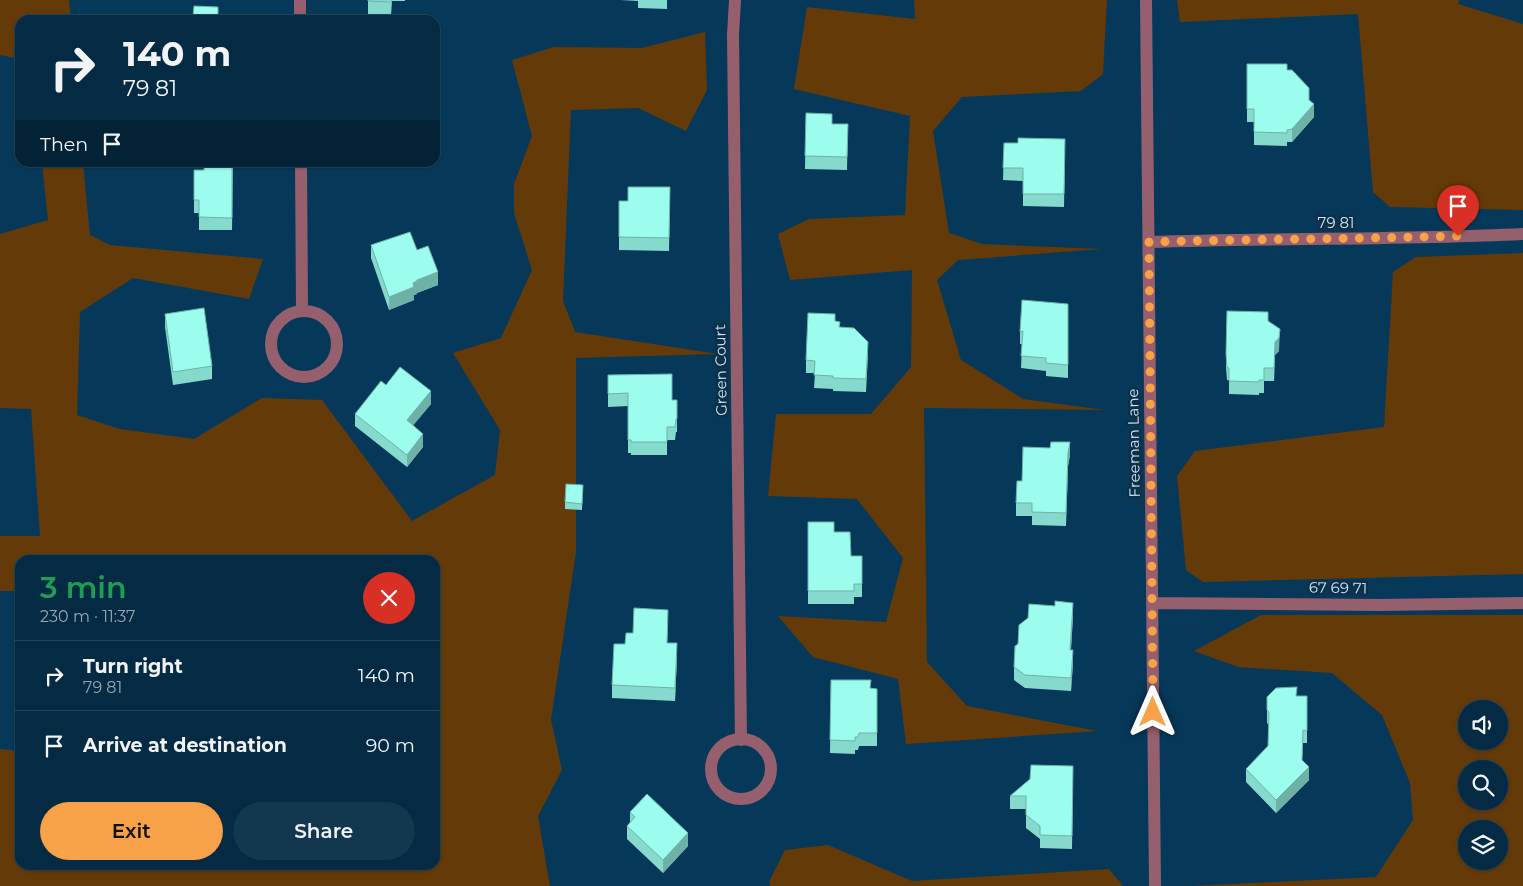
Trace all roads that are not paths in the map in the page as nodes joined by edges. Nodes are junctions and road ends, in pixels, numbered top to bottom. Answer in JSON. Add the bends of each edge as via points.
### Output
{"nodes":[{"id":1,"x":300,"y":0,"type":"edge"},
{"id":2,"x":735,"y":0,"type":"edge"},
{"id":3,"x":1146,"y":0,"type":"edge"},
{"id":4,"x":300,"y":15,"type":"edge"},
{"id":5,"x":301,"y":167,"type":"edge"},
{"id":6,"x":1523,"y":234,"type":"edge"},
{"id":7,"x":1149,"y":242,"type":"junction"},
{"id":8,"x":302,"y":310,"type":"junction"},
{"id":9,"x":1152,"y":603,"type":"junction"},
{"id":10,"x":1523,"y":603,"type":"edge"},
{"id":11,"x":741,"y":740,"type":"junction"},
{"id":12,"x":1155,"y":885,"type":"edge"}],
"edges":[{"from":1,"to":4,"type":"street"},
{"from":2,"to":11,"type":"street","name":"Green Court"},
{"from":3,"to":7,"type":"street","name":"Freeman Lane"},
{"from":5,"to":8,"type":"street"},
{"from":6,"to":7,"type":"street","name":"79 81"},
{"from":7,"to":9,"type":"street","name":"Freeman Lane"},
{"from":8,"to":8,"type":"street","via":[[283,317],[271,334],[270,345],[272,355],[284,371],[305,378],[327,369],[334,360],[337,337],[324,317]]},
{"from":9,"to":10,"type":"street","name":"67 69 71"},
{"from":9,"to":12,"type":"street","name":"Freeman Lane"},
{"from":11,"to":11,"type":"street","via":[[722,746],[712,764],[715,784],[730,797],[740,799],[750,798],[765,788],[771,770],[766,752],[759,745]]}]}
